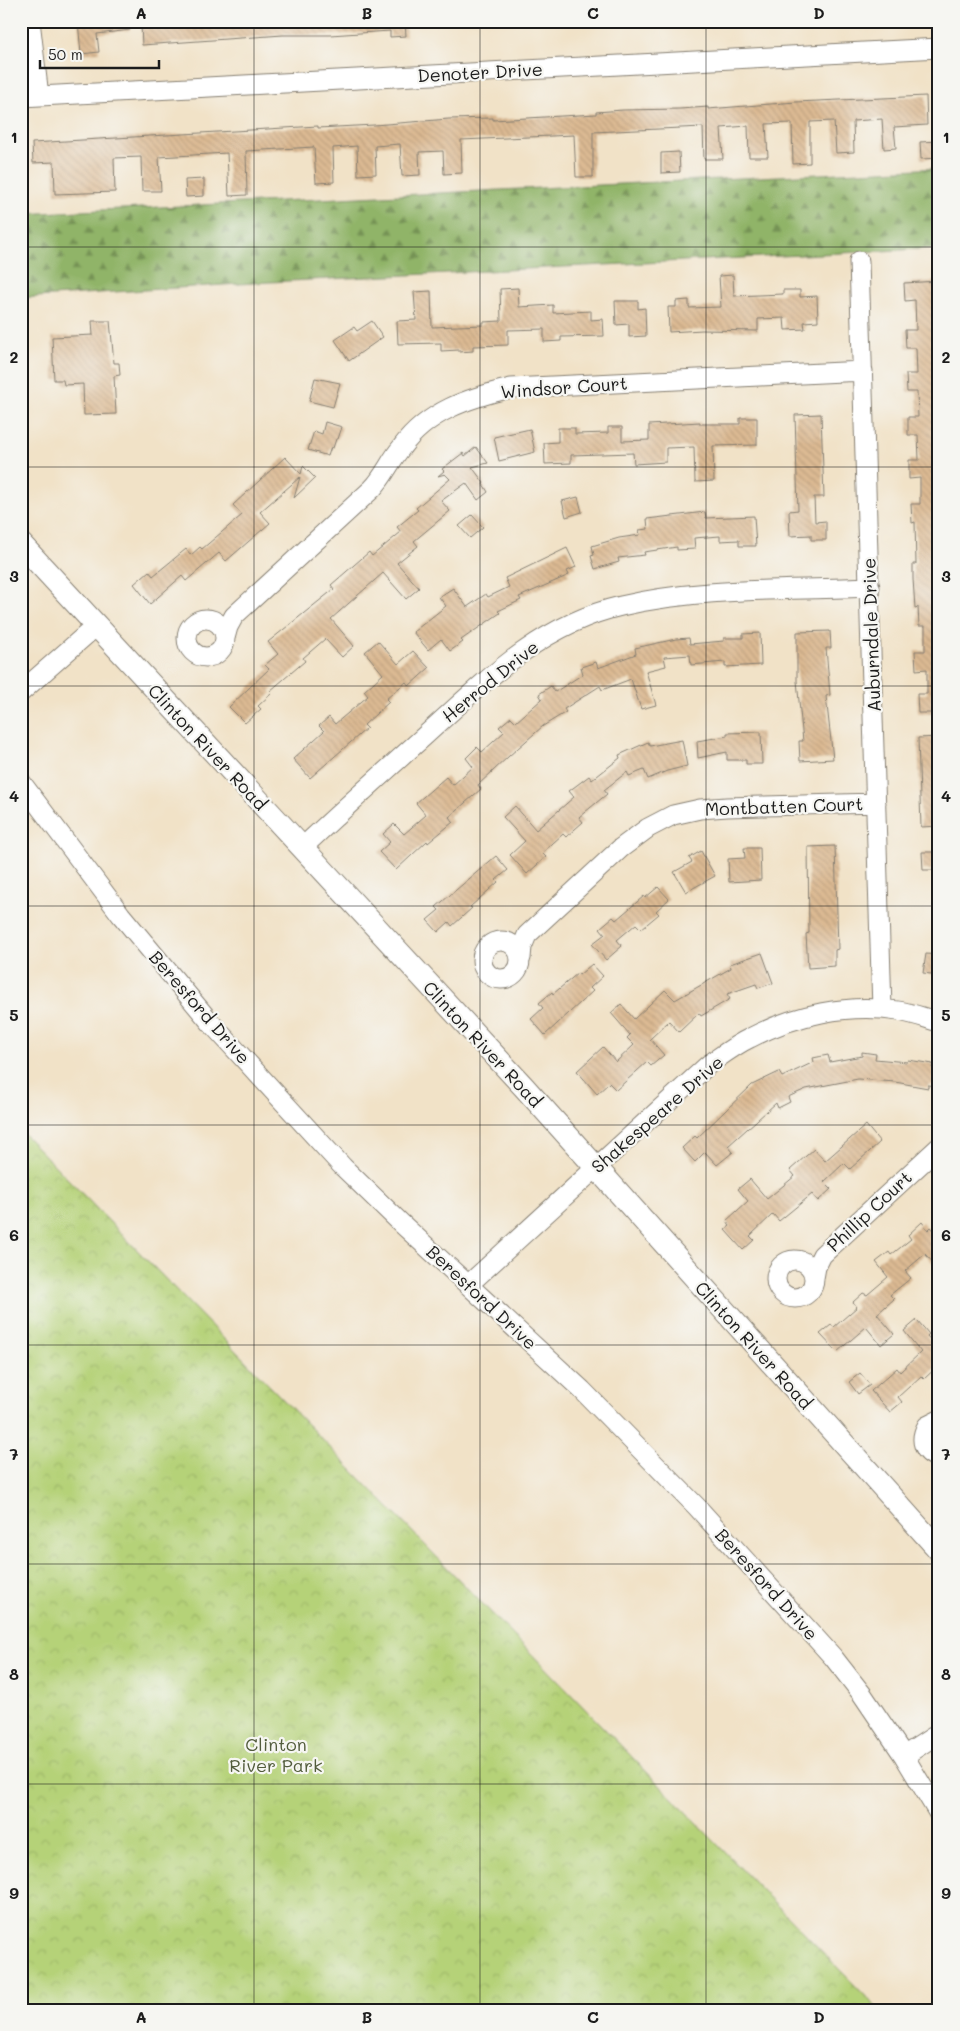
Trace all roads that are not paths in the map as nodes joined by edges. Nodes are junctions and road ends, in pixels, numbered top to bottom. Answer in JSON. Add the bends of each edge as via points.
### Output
{"nodes":[{"id":1,"x":30,"y":21,"type":"edge"},
{"id":2,"x":939,"y":48,"type":"edge"},
{"id":3,"x":30,"y":96,"type":"edge"},
{"id":4,"x":859,"y":261,"type":"dead end"},
{"id":5,"x":862,"y":371,"type":"junction"},
{"id":6,"x":21,"y":544,"type":"edge"},
{"id":7,"x":870,"y":587,"type":"junction"},
{"id":8,"x":234,"y":616,"type":"junction"},
{"id":9,"x":210,"y":619,"type":"junction"},
{"id":10,"x":96,"y":626,"type":"junction"},
{"id":11,"x":225,"y":638,"type":"junction"},
{"id":12,"x":21,"y":692,"type":"edge"},
{"id":13,"x":21,"y":782,"type":"edge"},
{"id":14,"x":876,"y":802,"type":"junction"},
{"id":15,"x":302,"y":848,"type":"junction"},
{"id":16,"x":527,"y":935,"type":"junction"},
{"id":17,"x":504,"y":941,"type":"junction"},
{"id":18,"x":521,"y":958,"type":"junction"},
{"id":19,"x":882,"y":1009,"type":"junction"},
{"id":20,"x":939,"y":1022,"type":"edge"},
{"id":21,"x":939,"y":1147,"type":"edge"},
{"id":22,"x":595,"y":1168,"type":"junction"},
{"id":23,"x":822,"y":1255,"type":"junction"},
{"id":24,"x":798,"y":1260,"type":"junction"},
{"id":25,"x":814,"y":1278,"type":"junction"},
{"id":26,"x":468,"y":1285,"type":"junction"},
{"id":27,"x":939,"y":1420,"type":"edge"},
{"id":28,"x":939,"y":1458,"type":"edge"},
{"id":29,"x":939,"y":1550,"type":"edge"},
{"id":30,"x":939,"y":1733,"type":"edge"},
{"id":31,"x":904,"y":1756,"type":"junction"},
{"id":32,"x":939,"y":1814,"type":"edge"}],
"edges":[{"from":1,"to":3,"type":"street"},
{"from":2,"to":3,"type":"street","name":"Denoter Drive"},
{"from":4,"to":5,"type":"street","name":"Auburndale Drive"},
{"from":5,"to":7,"type":"street","name":"Auburndale Drive"},
{"from":5,"to":8,"type":"street","name":"Windsor Court","via":[[511,388],[462,401],[440,412],[412,435],[372,490]]},
{"from":6,"to":10,"type":"street","name":"Clinton River Road"},
{"from":7,"to":14,"type":"street","name":"Auburndale Drive"},
{"from":7,"to":15,"type":"street","name":"Herrod Drive","via":[[714,592],[660,598],[619,606],[551,633],[521,651],[461,702]]},
{"from":8,"to":9,"type":"street","name":"Windsor Court"},
{"from":8,"to":11,"type":"street","name":"Windsor Court"},
{"from":9,"to":11,"type":"street","via":[[221,626]]},
{"from":9,"to":11,"type":"street","name":"Windsor Court","via":[[192,624],[187,635],[189,647],[198,655],[210,656],[220,650]]},
{"from":10,"to":12,"type":"street"},
{"from":10,"to":15,"type":"street","name":"Clinton River Road"},
{"from":13,"to":26,"type":"street","name":"Beresford Drive","via":[[121,915],[211,1023],[343,1167]]},
{"from":14,"to":16,"type":"street","name":"Montbatten Court","via":[[727,806],[674,816],[648,828],[622,848]]},
{"from":14,"to":19,"type":"street","name":"Auburndale Drive"},
{"from":15,"to":22,"type":"street","name":"Clinton River Road"},
{"from":16,"to":17,"type":"street","name":"Montbatten Court"},
{"from":16,"to":18,"type":"street","name":"Montbatten Court"},
{"from":17,"to":18,"type":"street","via":[[515,946]]},
{"from":17,"to":18,"type":"street","name":"Montbatten Court","via":[[492,943],[483,953],[486,971],[496,978],[508,978],[518,970]]},
{"from":19,"to":20,"type":"street","name":"Shakespeare Drive"},
{"from":19,"to":22,"type":"street","name":"Shakespeare Drive","via":[[820,1013],[781,1023],[748,1038],[708,1064]]},
{"from":21,"to":23,"type":"street","name":"Phillip Court"},
{"from":22,"to":26,"type":"street","name":"Shakespeare Drive"},
{"from":22,"to":29,"type":"street","name":"Clinton River Road"},
{"from":23,"to":24,"type":"street","name":"Phillip Court"},
{"from":23,"to":25,"type":"street","name":"Phillip Court"},
{"from":24,"to":25,"type":"street","via":[[809,1266]]},
{"from":24,"to":25,"type":"street","name":"Phillip Court","via":[[781,1266],[776,1278],[779,1290],[789,1297],[801,1297],[811,1290]]},
{"from":26,"to":31,"type":"street","name":"Beresford Drive","via":[[582,1390],[697,1507],[833,1657]]},
{"from":27,"to":28,"type":"street","via":[[927,1426],[922,1438],[926,1450]]},
{"from":30,"to":31,"type":"street"},
{"from":31,"to":32,"type":"street","name":"Beresford Drive"}]}
